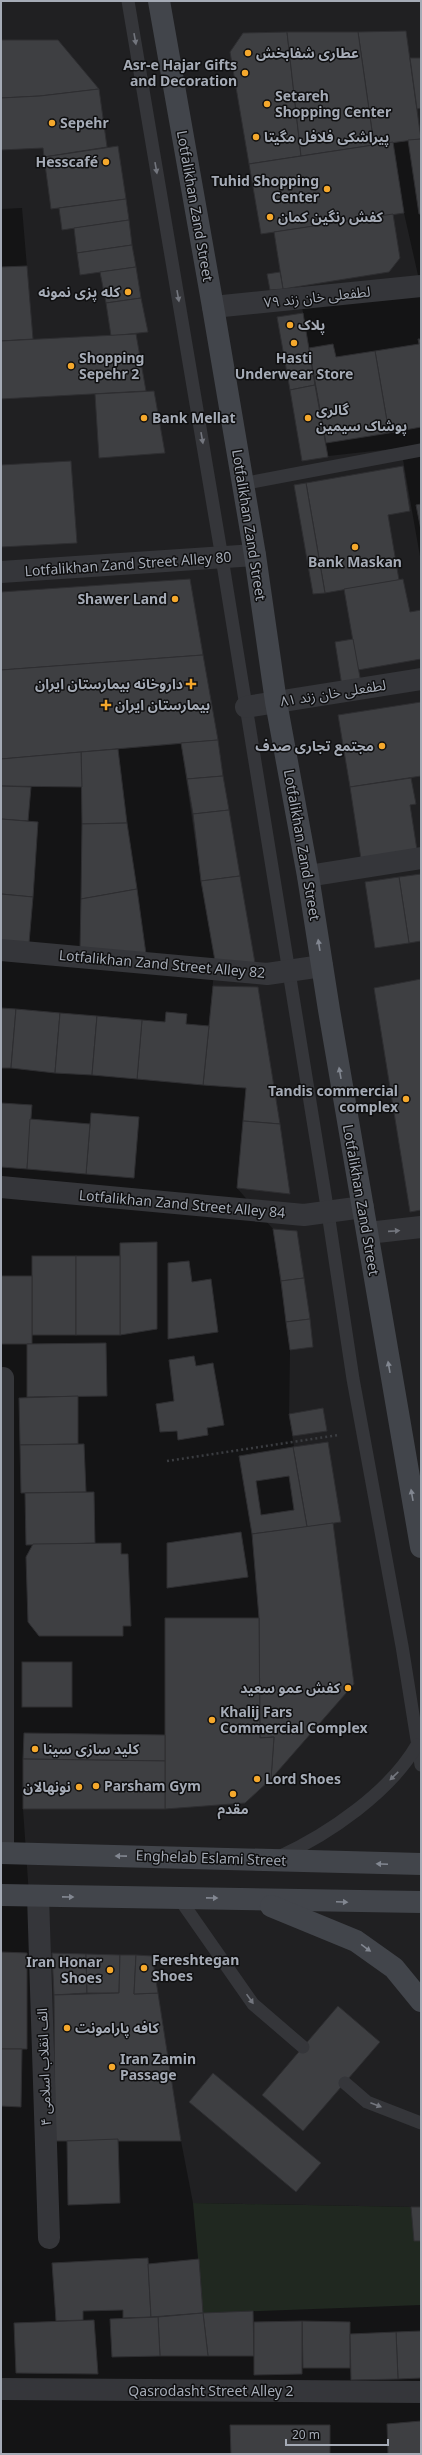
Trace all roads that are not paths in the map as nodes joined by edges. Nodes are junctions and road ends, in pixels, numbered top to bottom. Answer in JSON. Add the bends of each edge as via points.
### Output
{"nodes":[{"id":1,"x":128,"y":1,"type":"edge"},
{"id":2,"x":159,"y":1,"type":"edge"},
{"id":3,"x":421,"y":286,"type":"edge"},
{"id":4,"x":213,"y":306,"type":"junction"},
{"id":5,"x":421,"y":450,"type":"edge"},
{"id":6,"x":242,"y":484,"type":"junction"},
{"id":7,"x":255,"y":555,"type":"junction"},
{"id":8,"x":222,"y":558,"type":"junction"},
{"id":9,"x":1,"y":572,"type":"edge"},
{"id":10,"x":421,"y":679,"type":"edge"},
{"id":11,"x":276,"y":702,"type":"junction"},
{"id":12,"x":246,"y":708,"type":"junction"},
{"id":13,"x":421,"y":858,"type":"edge"},
{"id":14,"x":308,"y":876,"type":"junction"},
{"id":15,"x":1,"y":950,"type":"edge"},
{"id":16,"x":322,"y":966,"type":"junction"},
{"id":17,"x":288,"y":972,"type":"junction"},
{"id":18,"x":1,"y":1187,"type":"edge"},
{"id":19,"x":363,"y":1207,"type":"junction"},
{"id":20,"x":328,"y":1213,"type":"junction"},
{"id":21,"x":421,"y":1227,"type":"edge"},
{"id":22,"x":368,"y":1233,"type":"junction"},
{"id":23,"x":3,"y":1378,"type":"dead end"},
{"id":24,"x":414,"y":1470,"type":"edge"},
{"id":25,"x":421,"y":1547,"type":"edge"},
{"id":26,"x":417,"y":1745,"type":"junction"},
{"id":27,"x":421,"y":1765,"type":"edge"},
{"id":28,"x":2,"y":1853,"type":"edge"},
{"id":29,"x":272,"y":1860,"type":"junction"},
{"id":30,"x":421,"y":1864,"type":"edge"},
{"id":31,"x":1,"y":1895,"type":"edge"},
{"id":32,"x":38,"y":1896,"type":"junction"},
{"id":33,"x":179,"y":1898,"type":"junction"},
{"id":34,"x":254,"y":1899,"type":"junction"},
{"id":35,"x":421,"y":1902,"type":"edge"},
{"id":36,"x":421,"y":2001,"type":"edge"},
{"id":37,"x":303,"y":2047,"type":"dead end"},
{"id":38,"x":345,"y":2083,"type":"dead end"},
{"id":39,"x":421,"y":2123,"type":"edge"},
{"id":40,"x":48,"y":2238,"type":"dead end"},
{"id":41,"x":1,"y":2389,"type":"edge"},
{"id":42,"x":421,"y":2392,"type":"edge"}],
"edges":[{"from":1,"to":8,"type":"lane","one_way":true},
{"from":2,"to":4,"type":"street","name":"Lotfalikhan Zand Street"},
{"from":3,"to":4,"type":"street","name":"لطفعلی خان زند ۷۹"},
{"from":4,"to":6,"type":"street","name":"Lotfalikhan Zand Street"},
{"from":5,"to":6,"type":"lane"},
{"from":6,"to":7,"type":"street","name":"Lotfalikhan Zand Street"},
{"from":7,"to":8,"type":"street","name":"Lotfalikhan Zand Street Alley 80"},
{"from":7,"to":11,"type":"street","name":"Lotfalikhan Zand Street"},
{"from":8,"to":9,"type":"street","name":"Lotfalikhan Zand Street Alley 80"},
{"from":8,"to":12,"type":"lane"},
{"from":10,"to":11,"type":"street","name":"لطفعلی خان زند ۸۱"},
{"from":11,"to":12,"type":"street","name":"لطفعلی خان زند ۸۱"},
{"from":11,"to":14,"type":"street","name":"Lotfalikhan Zand Street"},
{"from":12,"to":17,"type":"lane"},
{"from":13,"to":14,"type":"street"},
{"from":16,"to":14,"type":"street","name":"Lotfalikhan Zand Street","one_way":true},
{"from":15,"to":17,"type":"street","name":"Lotfalikhan Zand Street Alley 82","via":[[267,974]]},
{"from":16,"to":17,"type":"street","name":"Lotfalikhan Zand Street Alley 82"},
{"from":19,"to":16,"type":"street","name":"Lotfalikhan Zand Street","one_way":true},
{"from":17,"to":20,"type":"lane"},
{"from":18,"to":20,"type":"street","name":"Lotfalikhan Zand Street Alley 84","via":[[304,1215]]},
{"from":19,"to":20,"type":"street","name":"Lotfalikhan Zand Street Alley 84"},
{"from":19,"to":22,"type":"street","name":"Lotfalikhan Zand Street"},
{"from":20,"to":26,"type":"lane","via":[[352,1373],[402,1646]]},
{"from":22,"to":21,"type":"street","one_way":true},
{"from":24,"to":22,"type":"street","name":"Lotfalikhan Zand Street","one_way":true},
{"from":23,"to":28,"type":"street"},
{"from":25,"to":24,"type":"street","name":"Lotfalikhan Zand Street","one_way":true},
{"from":26,"to":27,"type":"lane"},
{"from":26,"to":29,"type":"lane","one_way":true,"via":[[397,1774],[377,1792],[303,1846]]},
{"from":29,"to":28,"type":"street","name":"Enghelab Eslami Street","one_way":true},
{"from":30,"to":29,"type":"street","name":"Enghelab Eslami Street","one_way":true},
{"from":31,"to":32,"type":"street"},
{"from":32,"to":33,"type":"street","one_way":true},
{"from":32,"to":40,"type":"street","name":"۴ الف انقلاب اسلامی"},
{"from":33,"to":34,"type":"street","one_way":true},
{"from":33,"to":37,"type":"lane","one_way":true,"via":[[253,2004]]},
{"from":34,"to":35,"type":"street","one_way":true},
{"from":34,"to":36,"type":"street","one_way":true,"via":[[356,1941],[394,1968]]},
{"from":38,"to":39,"type":"lane","one_way":true,"via":[[367,2102]]},
{"from":41,"to":42,"type":"street","name":"Qasrodasht Street Alley 2"}]}
